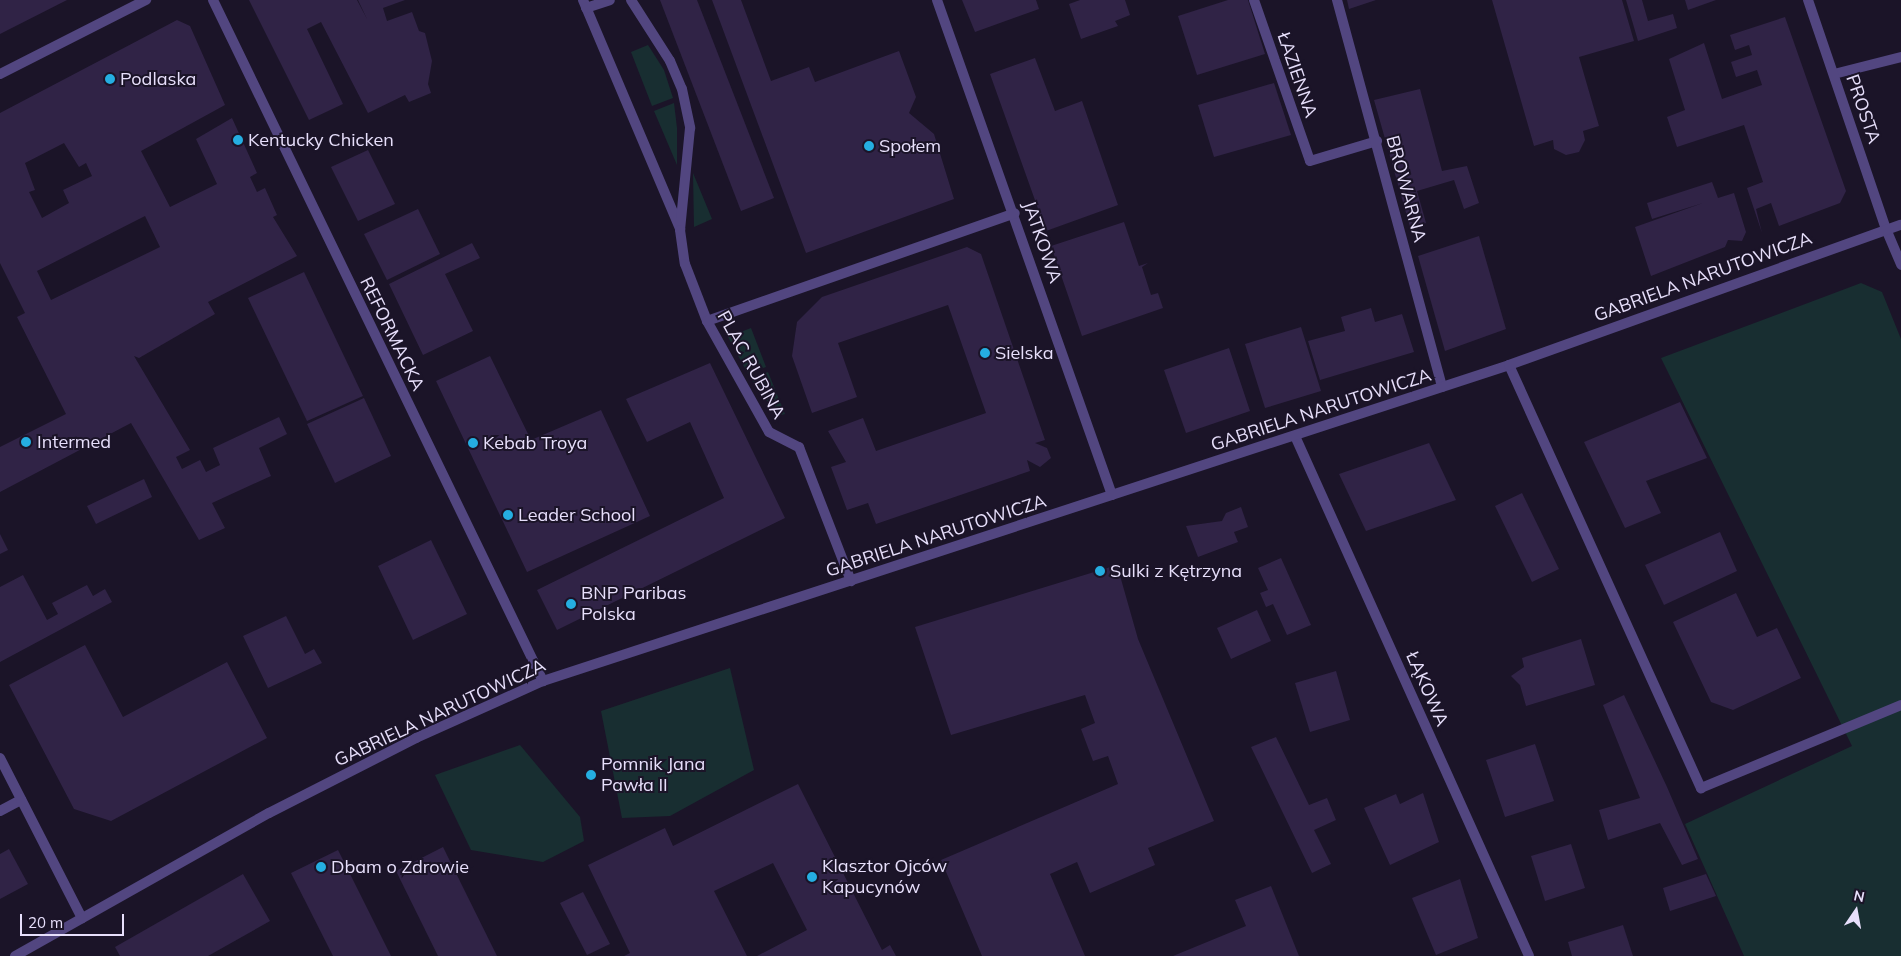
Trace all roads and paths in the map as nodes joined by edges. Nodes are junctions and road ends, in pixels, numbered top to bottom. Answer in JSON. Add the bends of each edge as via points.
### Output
{"nodes":[{"id":1,"x":146,"y":0,"type":"edge"},
{"id":2,"x":213,"y":0,"type":"edge"},
{"id":3,"x":610,"y":0,"type":"edge"},
{"id":4,"x":631,"y":0,"type":"edge"},
{"id":5,"x":937,"y":0,"type":"edge"},
{"id":6,"x":1254,"y":0,"type":"edge"},
{"id":7,"x":1337,"y":0,"type":"edge"},
{"id":8,"x":1808,"y":0,"type":"edge"},
{"id":9,"x":585,"y":4,"type":"edge"},
{"id":10,"x":1901,"y":57,"type":"edge"},
{"id":11,"x":0,"y":74,"type":"edge"},
{"id":12,"x":1834,"y":74,"type":"junction"},
{"id":13,"x":1377,"y":141,"type":"junction"},
{"id":14,"x":1015,"y":213,"type":"junction"},
{"id":15,"x":1901,"y":225,"type":"edge"},
{"id":16,"x":1886,"y":229,"type":"junction"},
{"id":17,"x":680,"y":230,"type":"junction"},
{"id":18,"x":1901,"y":265,"type":"edge"},
{"id":19,"x":707,"y":321,"type":"junction"},
{"id":20,"x":1509,"y":365,"type":"junction"},
{"id":21,"x":1442,"y":387,"type":"junction"},
{"id":22,"x":1295,"y":436,"type":"junction"},
{"id":23,"x":1112,"y":496,"type":"junction"},
{"id":24,"x":852,"y":581,"type":"junction"},
{"id":25,"x":543,"y":682,"type":"junction"},
{"id":26,"x":1901,"y":705,"type":"edge"},
{"id":27,"x":0,"y":758,"type":"edge"},
{"id":28,"x":21,"y":800,"type":"junction"},
{"id":29,"x":0,"y":811,"type":"edge"},
{"id":30,"x":82,"y":918,"type":"junction"},
{"id":31,"x":15,"y":956,"type":"edge"},
{"id":32,"x":1529,"y":956,"type":"edge"}],
"edges":[{"from":1,"to":11,"type":"street"},
{"from":2,"to":25,"type":"street","name":"REFORMACKA"},
{"from":3,"to":9,"type":"street","name":"PLAC RUBINA"},
{"from":4,"to":17,"type":"street","name":"PLAC RUBINA","via":[[670,60],[682,89],[690,128]]},
{"from":5,"to":14,"type":"street","name":"JATKOWA"},
{"from":6,"to":13,"type":"street","name":"ŁAZIENNA","via":[[1310,161]]},
{"from":7,"to":13,"type":"street","name":"BROWARNA"},
{"from":8,"to":12,"type":"street","name":"PROSTA"},
{"from":9,"to":17,"type":"street","name":"PLAC RUBINA"},
{"from":10,"to":12,"type":"street"},
{"from":12,"to":16,"type":"street","name":"PROSTA"},
{"from":13,"to":21,"type":"street","name":"BROWARNA"},
{"from":14,"to":19,"type":"street"},
{"from":14,"to":23,"type":"street","name":"JATKOWA"},
{"from":15,"to":16,"type":"street","name":"GABRIELA NARUTOWICZA"},
{"from":16,"to":18,"type":"street","name":"PROSTA"},
{"from":16,"to":20,"type":"street","name":"GABRIELA NARUTOWICZA"},
{"from":17,"to":19,"type":"street","name":"PLAC RUBINA","via":[[685,264]]},
{"from":19,"to":24,"type":"street","name":"PLAC RUBINA","via":[[769,432],[799,447]]},
{"from":20,"to":21,"type":"street","name":"GABRIELA NARUTOWICZA"},
{"from":20,"to":26,"type":"street","via":[[1702,788]]},
{"from":21,"to":22,"type":"street","name":"GABRIELA NARUTOWICZA"},
{"from":22,"to":23,"type":"street","name":"GABRIELA NARUTOWICZA"},
{"from":22,"to":32,"type":"street","name":"ŁĄKOWA"},
{"from":23,"to":24,"type":"street","name":"GABRIELA NARUTOWICZA"},
{"from":24,"to":25,"type":"street","name":"GABRIELA NARUTOWICZA"},
{"from":25,"to":30,"type":"street","name":"GABRIELA NARUTOWICZA","via":[[416,738],[269,813]]},
{"from":27,"to":28,"type":"street"},
{"from":28,"to":29,"type":"street"},
{"from":28,"to":30,"type":"street"},
{"from":30,"to":31,"type":"street","name":"GABRIELA NARUTOWICZA"}]}
